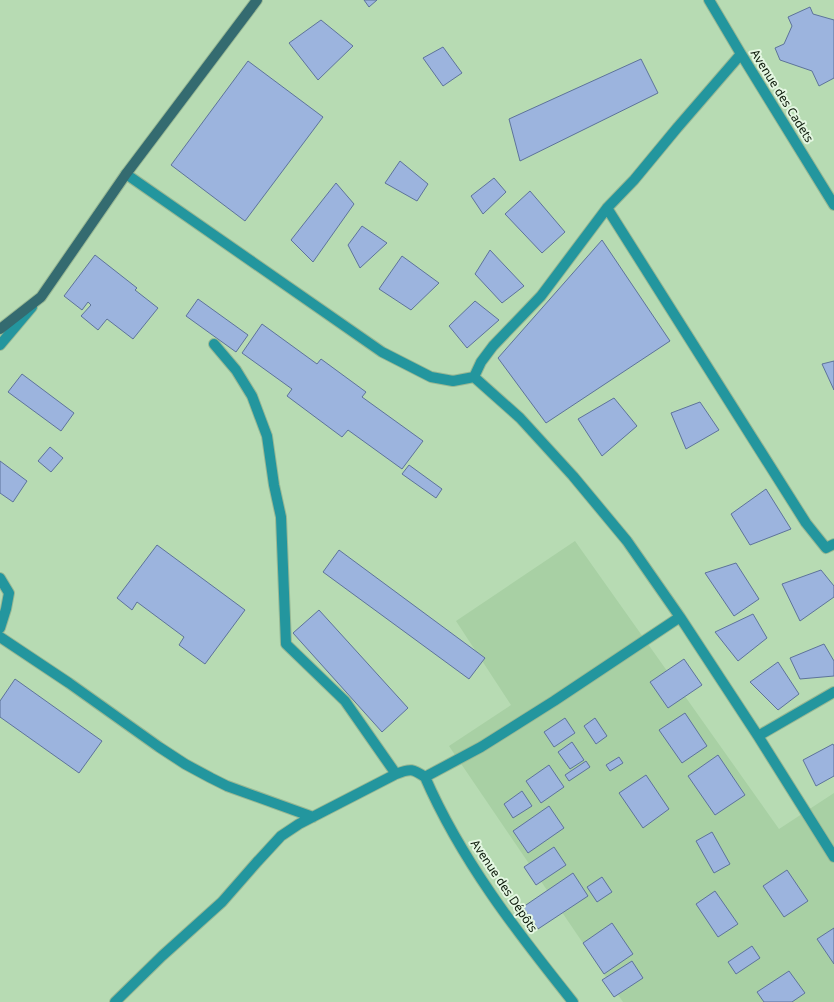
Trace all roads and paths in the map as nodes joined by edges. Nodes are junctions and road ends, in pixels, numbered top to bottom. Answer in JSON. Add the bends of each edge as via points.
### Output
{"nodes":[{"id":1,"x":257,"y":0,"type":"edge"},
{"id":2,"x":709,"y":0,"type":"edge"},
{"id":3,"x":741,"y":54,"type":"junction"},
{"id":4,"x":126,"y":174,"type":"junction"},
{"id":5,"x":834,"y":204,"type":"edge"},
{"id":6,"x":607,"y":208,"type":"junction"},
{"id":7,"x":41,"y":297,"type":"junction"},
{"id":8,"x":0,"y":329,"type":"edge"},
{"id":9,"x":214,"y":344,"type":"dead end"},
{"id":10,"x":0,"y":345,"type":"edge"},
{"id":11,"x":474,"y":378,"type":"junction"},
{"id":12,"x":834,"y":544,"type":"edge"},
{"id":13,"x":0,"y":578,"type":"edge"},
{"id":14,"x":680,"y":617,"type":"junction"},
{"id":15,"x":0,"y":628,"type":"edge"},
{"id":16,"x":0,"y":637,"type":"edge"},
{"id":17,"x":834,"y":692,"type":"edge"},
{"id":18,"x":758,"y":736,"type":"junction"},
{"id":19,"x":396,"y":774,"type":"junction"},
{"id":20,"x":426,"y":777,"type":"junction"},
{"id":21,"x":313,"y":817,"type":"junction"},
{"id":22,"x":834,"y":857,"type":"edge"},
{"id":23,"x":115,"y":1002,"type":"edge"},
{"id":24,"x":573,"y":1002,"type":"edge"}],
"edges":[{"from":1,"to":4,"type":"street"},
{"from":2,"to":3,"type":"street","name":"Avenue des Cadets"},
{"from":3,"to":5,"type":"street","name":"Avenue des Cadets"},
{"from":3,"to":6,"type":"street"},
{"from":4,"to":7,"type":"street"},
{"from":4,"to":11,"type":"street","via":[[382,352],[430,377],[453,381]]},
{"from":6,"to":11,"type":"street","via":[[541,296],[493,346],[481,362]]},
{"from":6,"to":12,"type":"street","via":[[806,523],[826,548]]},
{"from":7,"to":8,"type":"street"},
{"from":7,"to":10,"type":"street"},
{"from":9,"to":19,"type":"street","via":[[236,370],[252,396],[267,436],[281,517],[286,644],[345,701]]},
{"from":11,"to":14,"type":"street","via":[[520,418],[573,476],[627,541]]},
{"from":13,"to":15,"type":"street","via":[[9,593]]},
{"from":14,"to":18,"type":"street"},
{"from":14,"to":20,"type":"street","via":[[487,743]]},
{"from":16,"to":21,"type":"street","via":[[184,764],[227,786]]},
{"from":17,"to":18,"type":"street"},
{"from":18,"to":22,"type":"street"},
{"from":19,"to":20,"type":"street","via":[[414,770]]},
{"from":19,"to":21,"type":"street"},
{"from":20,"to":24,"type":"street","name":"Avenue des Dépôts","via":[[452,832],[484,883]]},
{"from":21,"to":23,"type":"street","via":[[281,836],[222,902]]}]}
